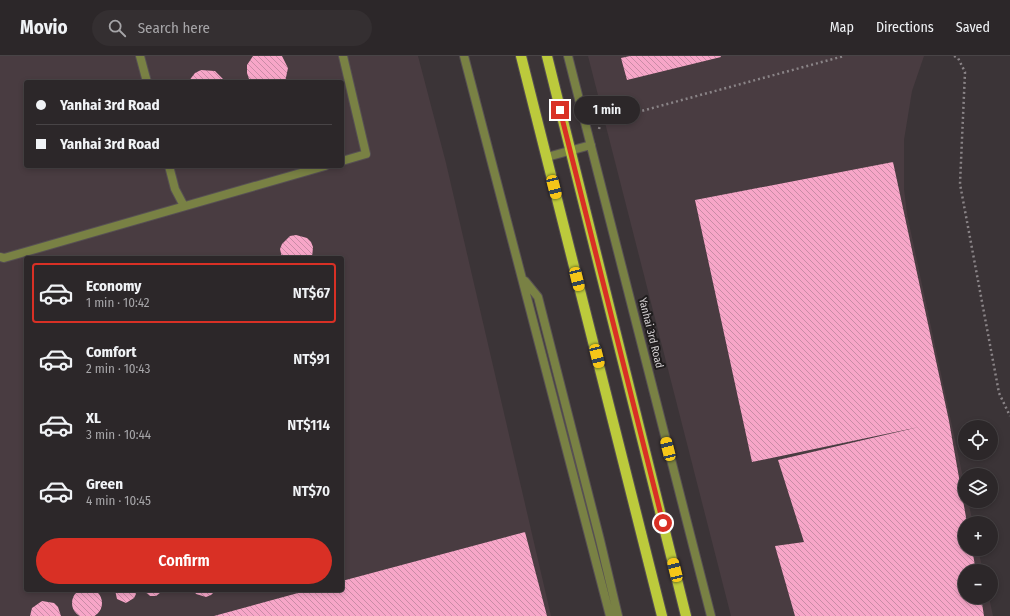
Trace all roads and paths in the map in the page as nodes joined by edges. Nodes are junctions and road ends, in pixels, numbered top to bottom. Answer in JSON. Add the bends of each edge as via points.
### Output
{"nodes":[{"id":1,"x":140,"y":56,"type":"edge"},
{"id":2,"x":343,"y":56,"type":"edge"},
{"id":3,"x":464,"y":56,"type":"edge"},
{"id":4,"x":521,"y":56,"type":"edge"},
{"id":5,"x":547,"y":56,"type":"edge"},
{"id":6,"x":568,"y":56,"type":"edge"},
{"id":7,"x":844,"y":56,"type":"edge"},
{"id":8,"x":954,"y":56,"type":"edge"},
{"id":9,"x":146,"y":80,"type":"edge"},
{"id":10,"x":591,"y":145,"type":"junction"},
{"id":11,"x":570,"y":151,"type":"junction"},
{"id":12,"x":547,"y":157,"type":"junction"},
{"id":13,"x":344,"y":160,"type":"edge"},
{"id":14,"x":170,"y":168,"type":"edge"},
{"id":15,"x":318,"y":168,"type":"edge"},
{"id":16,"x":184,"y":206,"type":"junction"},
{"id":17,"x":0,"y":257,"type":"edge"},
{"id":18,"x":523,"y":279,"type":"junction"},
{"id":19,"x":1010,"y":416,"type":"edge"},
{"id":20,"x":610,"y":616,"type":"edge"},
{"id":21,"x":618,"y":616,"type":"edge"},
{"id":22,"x":662,"y":616,"type":"edge"},
{"id":23,"x":686,"y":616,"type":"edge"},
{"id":24,"x":711,"y":616,"type":"edge"}],
"edges":[{"from":1,"to":9,"type":"street"},
{"from":2,"to":13,"type":"street","via":[[366,154]]},
{"from":3,"to":18,"type":"street"},
{"from":4,"to":12,"type":"main road"},
{"from":5,"to":11,"type":"main road"},
{"from":6,"to":10,"type":"street","name":"Yanhai 3rd Road"},
{"from":7,"to":10,"type":"path","via":[[602,122]]},
{"from":8,"to":19,"type":"path","via":[[958,58],[965,72],[960,184],[999,392]]},
{"from":10,"to":11,"type":"street"},
{"from":10,"to":24,"type":"street","name":"Yanhai 3rd Road"},
{"from":11,"to":12,"type":"street"},
{"from":11,"to":23,"type":"main road"},
{"from":12,"to":22,"type":"main road"},
{"from":14,"to":16,"type":"street","via":[[175,189]]},
{"from":15,"to":16,"type":"street"},
{"from":16,"to":17,"type":"street","via":[[4,258]]},
{"from":18,"to":20,"type":"street"},
{"from":18,"to":21,"type":"street","via":[[538,297]]}]}
